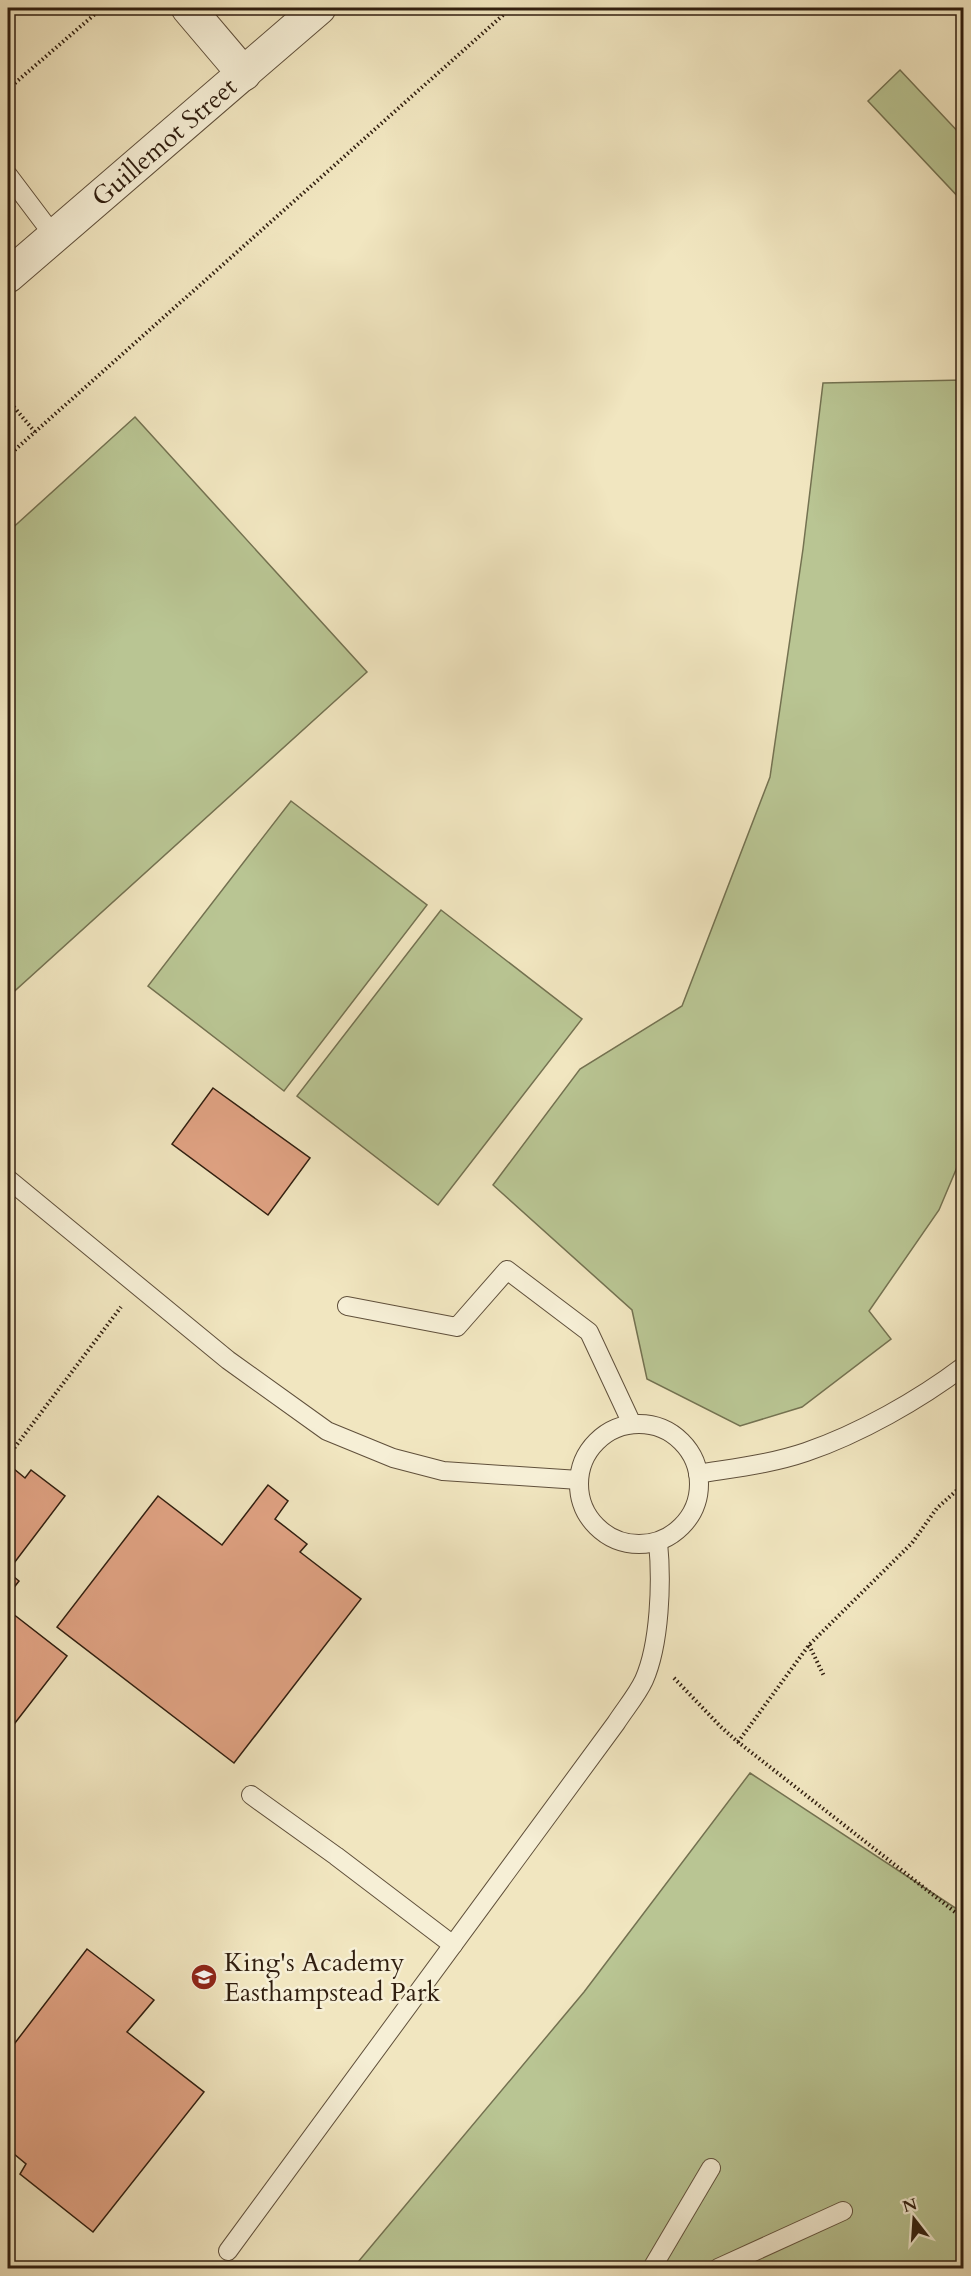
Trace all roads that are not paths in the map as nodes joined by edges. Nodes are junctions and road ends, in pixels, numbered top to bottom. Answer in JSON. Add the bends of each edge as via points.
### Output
{"nodes":[{"id":1,"x":188,"y":8,"type":"edge"},
{"id":2,"x":319,"y":8,"type":"edge"},
{"id":3,"x":244,"y":74,"type":"junction"},
{"id":4,"x":8,"y":175,"type":"edge"},
{"id":5,"x":54,"y":236,"type":"junction"},
{"id":6,"x":8,"y":276,"type":"edge"},
{"id":7,"x":8,"y":1179,"type":"edge"},
{"id":8,"x":347,"y":1306,"type":"dead end"},
{"id":9,"x":963,"y":1366,"type":"edge"},
{"id":10,"x":632,"y":1425,"type":"junction"},
{"id":11,"x":698,"y":1474,"type":"junction"},
{"id":12,"x":579,"y":1480,"type":"junction"},
{"id":13,"x":658,"y":1542,"type":"junction"},
{"id":14,"x":251,"y":1795,"type":"dead end"},
{"id":15,"x":453,"y":1945,"type":"junction"},
{"id":16,"x":711,"y":2168,"type":"dead end"},
{"id":17,"x":843,"y":2211,"type":"dead end"},
{"id":18,"x":228,"y":2251,"type":"dead end"},
{"id":19,"x":652,"y":2268,"type":"edge"},
{"id":20,"x":718,"y":2268,"type":"edge"}],
"edges":[{"from":1,"to":3,"type":"street"},
{"from":2,"to":3,"type":"street","name":"Guillemot Street"},
{"from":3,"to":5,"type":"street","name":"Guillemot Street"},
{"from":4,"to":5,"type":"lane"},
{"from":5,"to":6,"type":"street","name":"Guillemot Street"},
{"from":7,"to":12,"type":"lane","via":[[228,1360],[327,1431],[393,1458],[442,1471]]},
{"from":8,"to":10,"type":"lane","via":[[457,1326],[507,1270],[588,1332]]},
{"from":9,"to":11,"type":"lane","via":[[892,1411],[806,1452]]},
{"from":10,"to":11,"type":"lane","via":[[653,1425],[674,1436],[689,1450]]},
{"from":10,"to":12,"type":"lane","via":[[612,1431],[596,1442],[584,1460]]},
{"from":11,"to":13,"type":"lane","via":[[698,1499],[689,1518],[676,1532]]},
{"from":12,"to":13,"type":"lane","via":[[580,1498],[596,1527],[614,1539],[634,1545]]},
{"from":13,"to":15,"type":"lane","via":[[661,1572],[653,1655],[644,1681]]},
{"from":14,"to":15,"type":"lane"},
{"from":15,"to":18,"type":"lane"},
{"from":16,"to":19,"type":"lane"},
{"from":17,"to":20,"type":"lane"}]}
